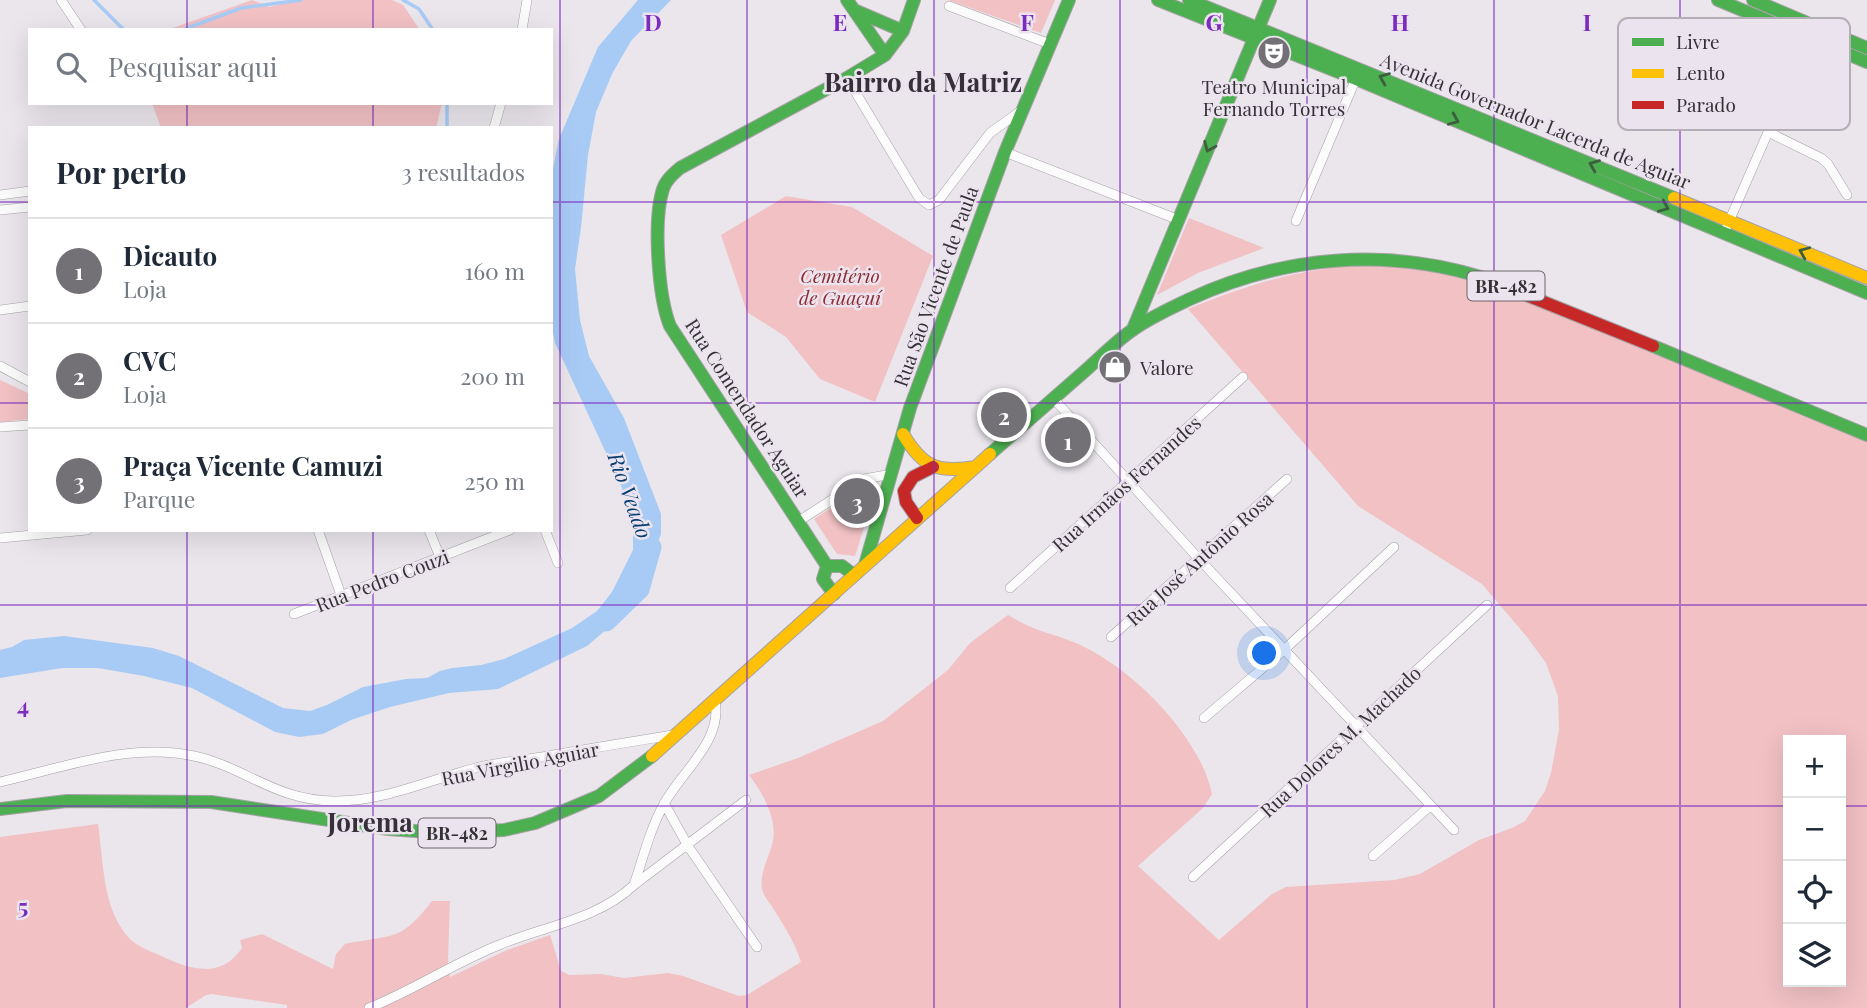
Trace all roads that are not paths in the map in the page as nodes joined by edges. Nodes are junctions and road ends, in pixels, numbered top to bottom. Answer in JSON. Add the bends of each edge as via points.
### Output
{"nodes":[{"id":1,"x":61,"y":0,"type":"edge"},
{"id":2,"x":527,"y":0,"type":"edge"},
{"id":3,"x":914,"y":0,"type":"edge"},
{"id":4,"x":1069,"y":0,"type":"edge"},
{"id":5,"x":1158,"y":0,"type":"edge"},
{"id":6,"x":1189,"y":0,"type":"edge"},
{"id":7,"x":1270,"y":0,"type":"edge"},
{"id":8,"x":1718,"y":0,"type":"edge"},
{"id":9,"x":1753,"y":0,"type":"edge"},
{"id":10,"x":851,"y":5,"type":"edge"},
{"id":11,"x":949,"y":6,"type":"dead end"},
{"id":12,"x":1760,"y":18,"type":"edge"},
{"id":13,"x":1795,"y":18,"type":"edge"},
{"id":14,"x":80,"y":28,"type":"edge"},
{"id":15,"x":522,"y":28,"type":"edge"},
{"id":16,"x":903,"y":31,"type":"junction"},
{"id":17,"x":1257,"y":33,"type":"junction"},
{"id":18,"x":1850,"y":41,"type":"edge"},
{"id":19,"x":1050,"y":44,"type":"junction"},
{"id":20,"x":1867,"y":48,"type":"edge"},
{"id":21,"x":885,"y":55,"type":"junction"},
{"id":22,"x":1850,"y":55,"type":"edge"},
{"id":23,"x":1867,"y":62,"type":"edge"},
{"id":24,"x":1358,"y":73,"type":"junction"},
{"id":25,"x":847,"y":78,"type":"junction"},
{"id":26,"x":500,"y":105,"type":"edge"},
{"id":27,"x":1022,"y":110,"type":"junction"},
{"id":28,"x":495,"y":126,"type":"edge"},
{"id":29,"x":1768,"y":132,"type":"joint"},
{"id":30,"x":1005,"y":152,"type":"junction"},
{"id":31,"x":28,"y":191,"type":"edge"},
{"id":32,"x":0,"y":195,"type":"edge"},
{"id":33,"x":1847,"y":195,"type":"dead end"},
{"id":34,"x":28,"y":207,"type":"edge"},
{"id":35,"x":0,"y":210,"type":"edge"},
{"id":36,"x":1179,"y":220,"type":"junction"},
{"id":37,"x":1296,"y":221,"type":"dead end"},
{"id":38,"x":1727,"y":227,"type":"junction"},
{"id":39,"x":1867,"y":278,"type":"edge"},
{"id":40,"x":1867,"y":293,"type":"edge"},
{"id":41,"x":28,"y":306,"type":"edge"},
{"id":42,"x":0,"y":310,"type":"edge"},
{"id":43,"x":1133,"y":329,"type":"junction"},
{"id":44,"x":0,"y":366,"type":"edge"},
{"id":45,"x":1243,"y":377,"type":"dead end"},
{"id":46,"x":28,"y":381,"type":"edge"},
{"id":47,"x":1053,"y":397,"type":"junction"},
{"id":48,"x":28,"y":425,"type":"edge"},
{"id":49,"x":0,"y":427,"type":"edge"},
{"id":50,"x":903,"y":435,"type":"junction"},
{"id":51,"x":1867,"y":435,"type":"edge"},
{"id":52,"x":933,"y":467,"type":"junction"},
{"id":53,"x":976,"y":467,"type":"junction"},
{"id":54,"x":892,"y":474,"type":"junction"},
{"id":55,"x":1287,"y":479,"type":"dead end"},
{"id":56,"x":1127,"y":481,"type":"junction"},
{"id":57,"x":917,"y":518,"type":"junction"},
{"id":58,"x":799,"y":521,"type":"junction"},
{"id":59,"x":65,"y":532,"type":"edge"},
{"id":60,"x":319,"y":532,"type":"edge"},
{"id":61,"x":430,"y":532,"type":"edge"},
{"id":62,"x":505,"y":532,"type":"edge"},
{"id":63,"x":546,"y":532,"type":"edge"},
{"id":64,"x":0,"y":538,"type":"edge"},
{"id":65,"x":1394,"y":547,"type":"dead end"},
{"id":66,"x":440,"y":557,"type":"junction"},
{"id":67,"x":1199,"y":559,"type":"junction"},
{"id":68,"x":558,"y":563,"type":"dead end"},
{"id":69,"x":865,"y":565,"type":"junction"},
{"id":70,"x":827,"y":566,"type":"junction"},
{"id":71,"x":855,"y":575,"type":"junction"},
{"id":72,"x":1010,"y":588,"type":"dead end"},
{"id":73,"x":834,"y":594,"type":"junction"},
{"id":74,"x":341,"y":595,"type":"junction"},
{"id":75,"x":1487,"y":605,"type":"dead end"},
{"id":76,"x":294,"y":614,"type":"dead end"},
{"id":77,"x":1111,"y":637,"type":"dead end"},
{"id":78,"x":1284,"y":650,"type":"junction"},
{"id":79,"x":715,"y":701,"type":"junction"},
{"id":80,"x":1204,"y":718,"type":"dead end"},
{"id":81,"x":1357,"y":727,"type":"junction"},
{"id":82,"x":675,"y":735,"type":"junction"},
{"id":83,"x":0,"y":782,"type":"edge"},
{"id":84,"x":746,"y":800,"type":"dead end"},
{"id":85,"x":664,"y":803,"type":"junction"},
{"id":86,"x":1429,"y":807,"type":"junction"},
{"id":87,"x":0,"y":809,"type":"edge"},
{"id":88,"x":1454,"y":830,"type":"dead end"},
{"id":89,"x":688,"y":846,"type":"junction"},
{"id":90,"x":1373,"y":856,"type":"dead end"},
{"id":91,"x":1193,"y":877,"type":"dead end"},
{"id":92,"x":634,"y":885,"type":"junction"},
{"id":93,"x":757,"y":947,"type":"dead end"},
{"id":94,"x":369,"y":1008,"type":"edge"}],
"edges":[{"from":1,"to":14,"type":"street"},
{"from":2,"to":15,"type":"street"},
{"from":3,"to":16,"type":"main road"},
{"from":4,"to":19,"type":"main road","name":"Rua São Vicente de Paula"},
{"from":5,"to":17,"type":"main road"},
{"from":6,"to":17,"type":"main road","name":"Avenida Governador Lacerda de Aguiar"},
{"from":7,"to":17,"type":"main road"},
{"from":8,"to":12,"type":"main road"},
{"from":9,"to":13,"type":"main road"},
{"from":10,"to":16,"type":"main road"},
{"from":10,"to":21,"type":"main road"},
{"from":11,"to":19,"type":"street"},
{"from":16,"to":21,"type":"main road"},
{"from":17,"to":24,"type":"main road","name":"Avenida Governador Lacerda de Aguiar"},
{"from":17,"to":36,"type":"main road","one_way":true},
{"from":18,"to":20,"type":"main road"},
{"from":19,"to":27,"type":"main road","name":"Rua São Vicente de Paula"},
{"from":21,"to":25,"type":"main road","name":"Rua Comendador Aguiar"},
{"from":22,"to":23,"type":"main road"},
{"from":24,"to":37,"type":"street"},
{"from":24,"to":38,"type":"main road","name":"Avenida Governador Lacerda de Aguiar"},
{"from":25,"to":27,"type":"street","via":[[919,198],[929,205],[939,200],[990,133]]},
{"from":25,"to":58,"type":"main road","name":"Rua Comendador Aguiar","via":[[680,168],[663,188],[659,204],[662,294],[670,326]]},
{"from":26,"to":28,"type":"street"},
{"from":27,"to":30,"type":"main road","name":"Rua São Vicente de Paula"},
{"from":29,"to":33,"type":"street","via":[[1821,158]]},
{"from":29,"to":38,"type":"street"},
{"from":30,"to":36,"type":"street"},
{"from":30,"to":50,"type":"main road","name":"Rua São Vicente de Paula"},
{"from":31,"to":32,"type":"street"},
{"from":34,"to":35,"type":"street"},
{"from":36,"to":43,"type":"main road"},
{"from":39,"to":38,"type":"main road","name":"Avenida Governador Lacerda de Aguiar","one_way":true},
{"from":38,"to":40,"type":"main road","name":"Avenida Governador Lacerda de Aguiar"},
{"from":41,"to":42,"type":"street"},
{"from":43,"to":47,"type":"main road","number":"BR-482"},
{"from":43,"to":51,"type":"main road","number":"BR-482","via":[[1196,295],[1280,267],[1357,257],[1424,263],[1498,283]]},
{"from":44,"to":46,"type":"street"},
{"from":45,"to":56,"type":"street","name":"Rua Irmãos Fernandes"},
{"from":47,"to":53,"type":"main road","number":"BR-482"},
{"from":47,"to":56,"type":"street"},
{"from":48,"to":49,"type":"street"},
{"from":50,"to":52,"type":"main road","via":[[913,451]]},
{"from":50,"to":54,"type":"main road","name":"Rua São Vicente de Paula"},
{"from":52,"to":53,"type":"main road","via":[[951,471]]},
{"from":52,"to":57,"type":"main road","via":[[913,477],[904,491]]},
{"from":53,"to":57,"type":"main road","number":"BR-482"},
{"from":54,"to":58,"type":"street","via":[[864,479]]},
{"from":54,"to":69,"type":"main road","name":"Rua São Vicente de Paula"},
{"from":55,"to":67,"type":"street","name":"Rua José Antônio Rosa"},
{"from":56,"to":67,"type":"street"},
{"from":56,"to":72,"type":"street","name":"Rua Irmãos Fernandes"},
{"from":57,"to":69,"type":"main road","number":"BR-482"},
{"from":58,"to":70,"type":"main road","name":"Rua Comendador Aguiar"},
{"from":59,"to":64,"type":"street"},
{"from":60,"to":74,"type":"street"},
{"from":61,"to":66,"type":"street"},
{"from":62,"to":66,"type":"street","name":"Rua Pedro Couzi"},
{"from":63,"to":68,"type":"street"},
{"from":65,"to":78,"type":"street"},
{"from":66,"to":74,"type":"street","name":"Rua Pedro Couzi"},
{"from":67,"to":77,"type":"street","name":"Rua José Antônio Rosa"},
{"from":67,"to":78,"type":"street"},
{"from":69,"to":71,"type":"main road","number":"BR-482"},
{"from":70,"to":71,"type":"main road","via":[[843,565]]},
{"from":70,"to":73,"type":"main road","name":"Rua Comendador Aguiar","via":[[824,579]]},
{"from":71,"to":73,"type":"main road","number":"BR-482"},
{"from":73,"to":79,"type":"main road","number":"BR-482"},
{"from":74,"to":76,"type":"street","name":"Rua Pedro Couzi"},
{"from":75,"to":81,"type":"street","name":"Rua Dolores M. Machado"},
{"from":78,"to":80,"type":"street"},
{"from":78,"to":81,"type":"street"},
{"from":79,"to":82,"type":"main road","number":"BR-482"},
{"from":79,"to":85,"type":"street","via":[[717,718],[711,736]]},
{"from":81,"to":86,"type":"street"},
{"from":81,"to":91,"type":"street","name":"Rua Dolores M. Machado"},
{"from":82,"to":83,"type":"street","name":"Rua Virgilio Aguiar","via":[[487,765],[348,801],[293,796],[219,764],[176,754],[82,761]]},
{"from":82,"to":87,"type":"main road","number":"BR-482","via":[[599,796],[535,823],[505,830],[415,831],[174,800],[67,800]]},
{"from":84,"to":89,"type":"street"},
{"from":85,"to":89,"type":"street"},
{"from":85,"to":92,"type":"street"},
{"from":86,"to":88,"type":"street"},
{"from":86,"to":90,"type":"street"},
{"from":89,"to":92,"type":"street"},
{"from":89,"to":93,"type":"street"},
{"from":92,"to":94,"type":"street","via":[[598,911],[497,946]]}]}
